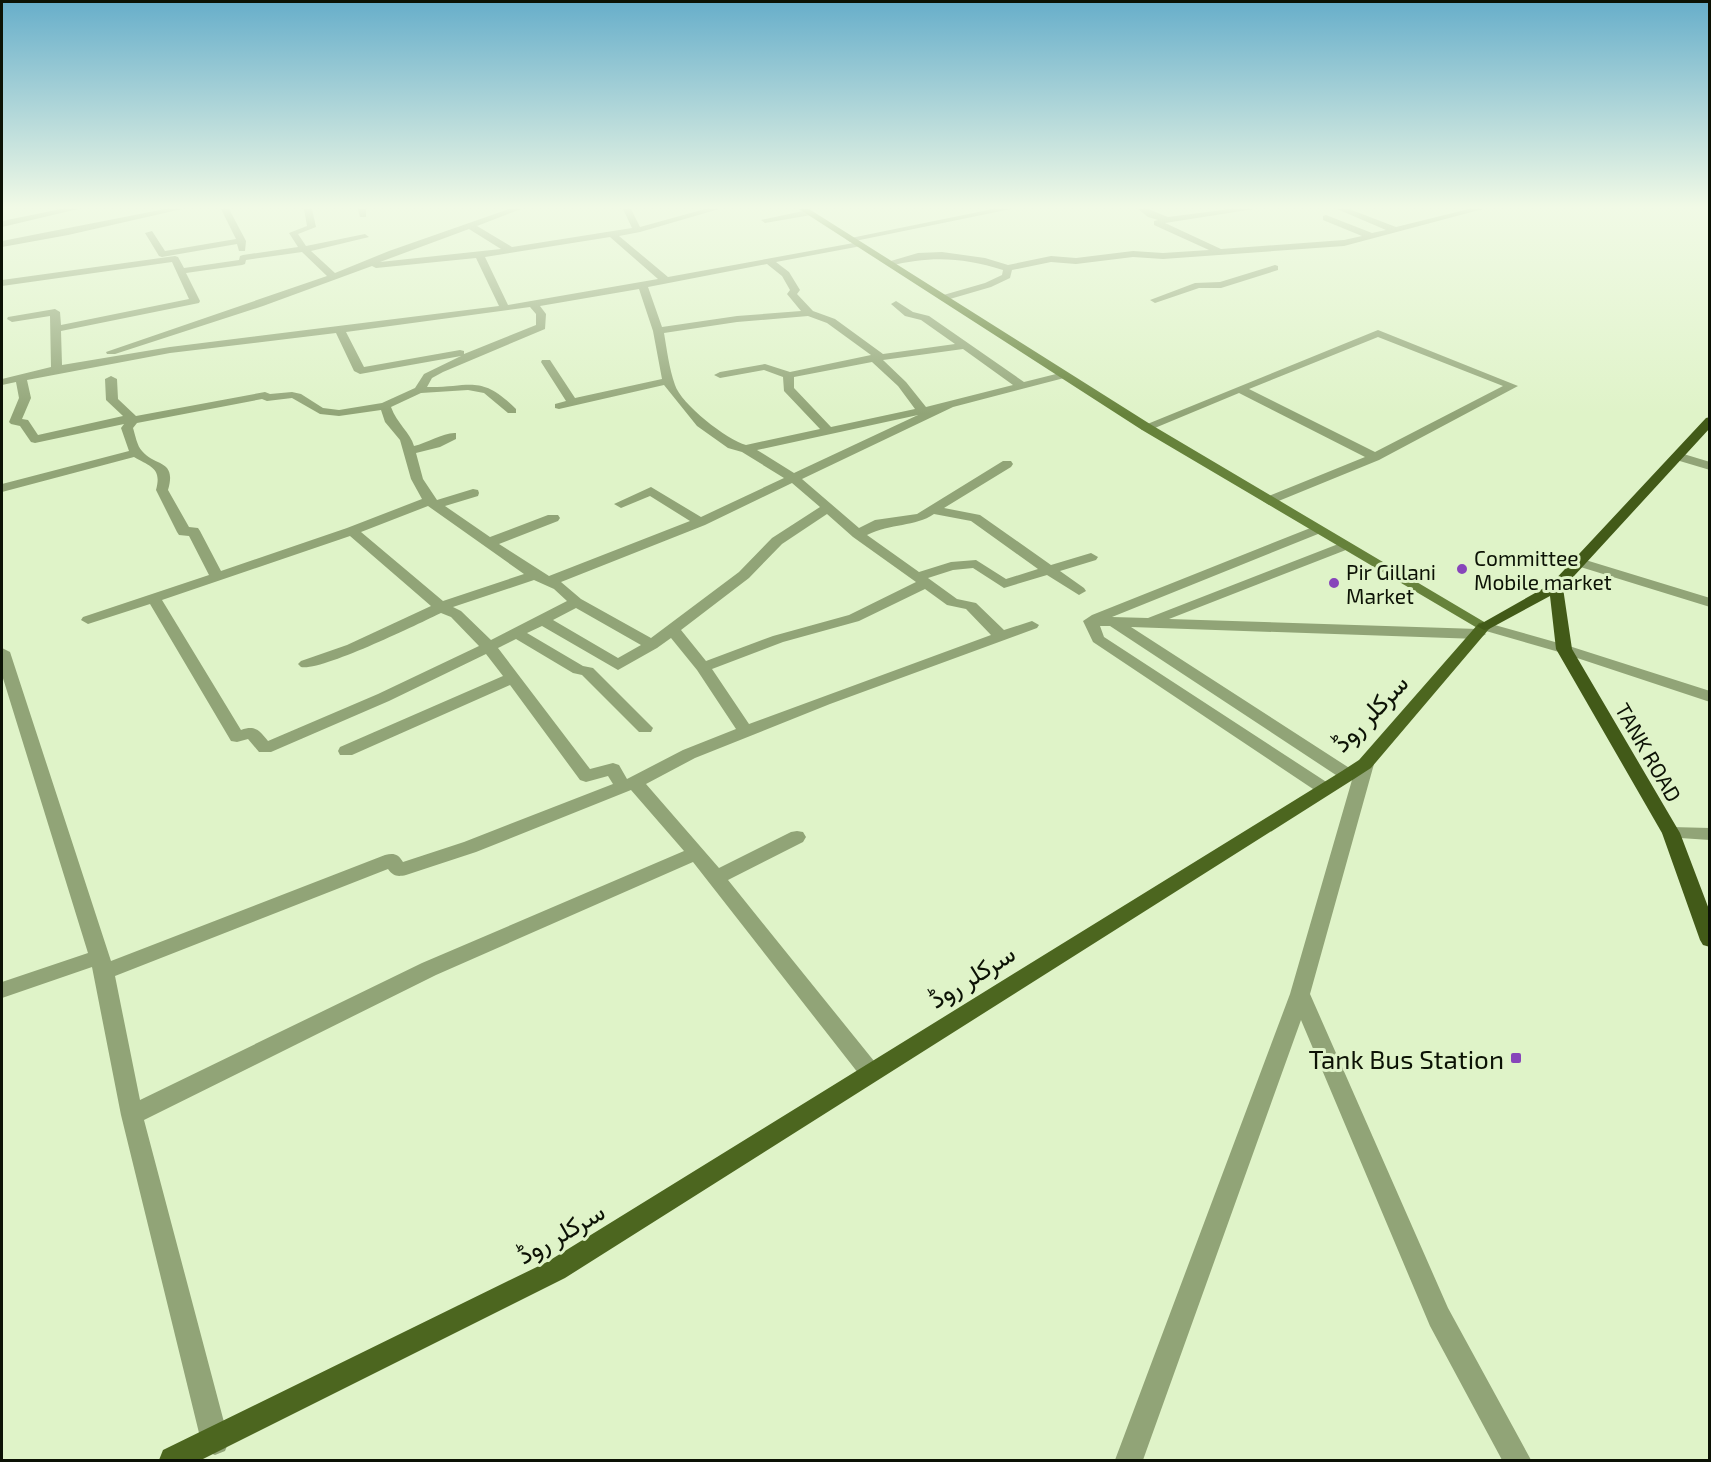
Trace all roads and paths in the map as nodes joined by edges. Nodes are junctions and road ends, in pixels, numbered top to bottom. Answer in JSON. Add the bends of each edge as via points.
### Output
{"nodes":[{"id":1,"x":44,"y":277,"type":"edge"},
{"id":2,"x":184,"y":277,"type":"edge"},
{"id":3,"x":334,"y":277,"type":"edge"},
{"id":4,"x":490,"y":277,"type":"edge"},
{"id":5,"x":662,"y":277,"type":"edge"},
{"id":6,"x":685,"y":277,"type":"edge"},
{"id":7,"x":788,"y":277,"type":"edge"},
{"id":8,"x":912,"y":277,"type":"edge"},
{"id":9,"x":1004,"y":277,"type":"edge"},
{"id":10,"x":1252,"y":277,"type":"edge"},
{"id":11,"x":666,"y":281,"type":"junction"},
{"id":12,"x":2,"y":283,"type":"edge"},
{"id":13,"x":643,"y":285,"type":"junction"},
{"id":14,"x":943,"y":297,"type":"junction"},
{"id":15,"x":1155,"y":300,"type":"dead end"},
{"id":16,"x":532,"y":303,"type":"junction"},
{"id":17,"x":896,"y":304,"type":"dead end"},
{"id":18,"x":505,"y":308,"type":"junction"},
{"id":19,"x":810,"y":313,"type":"junction"},
{"id":20,"x":12,"y":319,"type":"dead end"},
{"id":21,"x":55,"y":329,"type":"junction"},
{"id":22,"x":340,"y":330,"type":"junction"},
{"id":23,"x":658,"y":331,"type":"junction"},
{"id":24,"x":963,"y":346,"type":"junction"},
{"id":25,"x":485,"y":349,"type":"junction"},
{"id":26,"x":877,"y":358,"type":"junction"},
{"id":27,"x":93,"y":360,"type":"junction"},
{"id":28,"x":546,"y":362,"type":"dead end"},
{"id":29,"x":57,"y":369,"type":"junction"},
{"id":30,"x":720,"y":375,"type":"dead end"},
{"id":31,"x":789,"y":375,"type":"junction"},
{"id":32,"x":1064,"y":375,"type":"junction"},
{"id":33,"x":21,"y":377,"type":"junction"},
{"id":34,"x":111,"y":379,"type":"dead end"},
{"id":35,"x":668,"y":381,"type":"junction"},
{"id":36,"x":2,"y":382,"type":"edge"},
{"id":37,"x":1022,"y":386,"type":"junction"},
{"id":38,"x":419,"y":390,"type":"junction"},
{"id":39,"x":1242,"y":390,"type":"junction"},
{"id":40,"x":572,"y":402,"type":"junction"},
{"id":41,"x":559,"y":405,"type":"dead end"},
{"id":42,"x":949,"y":405,"type":"junction"},
{"id":43,"x":385,"y":406,"type":"junction"},
{"id":44,"x":512,"y":411,"type":"dead end"},
{"id":45,"x":923,"y":411,"type":"junction"},
{"id":46,"x":133,"y":420,"type":"junction"},
{"id":47,"x":1710,"y":420,"type":"edge"},
{"id":48,"x":1146,"y":427,"type":"junction"},
{"id":49,"x":828,"y":431,"type":"junction"},
{"id":50,"x":452,"y":436,"type":"dead end"},
{"id":51,"x":746,"y":449,"type":"junction"},
{"id":52,"x":409,"y":451,"type":"junction"},
{"id":53,"x":136,"y":453,"type":"junction"},
{"id":54,"x":1677,"y":456,"type":"junction"},
{"id":55,"x":1375,"y":457,"type":"junction"},
{"id":56,"x":1007,"y":464,"type":"dead end"},
{"id":57,"x":1710,"y":466,"type":"edge"},
{"id":58,"x":795,"y":479,"type":"junction"},
{"id":59,"x":2,"y":488,"type":"edge"},
{"id":60,"x":473,"y":494,"type":"dead end"},
{"id":61,"x":1269,"y":501,"type":"junction"},
{"id":62,"x":432,"y":503,"type":"junction"},
{"id":63,"x":621,"y":504,"type":"dead end"},
{"id":64,"x":828,"y":508,"type":"junction"},
{"id":65,"x":932,"y":510,"type":"junction"},
{"id":66,"x":553,"y":518,"type":"dead end"},
{"id":67,"x":700,"y":522,"type":"junction"},
{"id":68,"x":1318,"y":530,"type":"junction"},
{"id":69,"x":352,"y":531,"type":"junction"},
{"id":70,"x":858,"y":534,"type":"junction"},
{"id":71,"x":488,"y":543,"type":"junction"},
{"id":72,"x":1346,"y":545,"type":"junction"},
{"id":73,"x":1091,"y":557,"type":"dead end"},
{"id":74,"x":1579,"y":562,"type":"junction"},
{"id":75,"x":1050,"y":571,"type":"junction"},
{"id":76,"x":535,"y":575,"type":"junction"},
{"id":77,"x":217,"y":577,"type":"junction"},
{"id":78,"x":922,"y":580,"type":"junction"},
{"id":79,"x":550,"y":581,"type":"junction"},
{"id":80,"x":1556,"y":587,"type":"junction"},
{"id":81,"x":1079,"y":591,"type":"dead end"},
{"id":82,"x":154,"y":598,"type":"junction"},
{"id":83,"x":576,"y":603,"type":"junction"},
{"id":84,"x":1710,"y":603,"type":"edge"},
{"id":85,"x":442,"y":608,"type":"junction"},
{"id":86,"x":88,"y":620,"type":"dead end"},
{"id":87,"x":543,"y":620,"type":"junction"},
{"id":88,"x":1090,"y":621,"type":"junction"},
{"id":89,"x":1114,"y":622,"type":"junction"},
{"id":90,"x":1147,"y":623,"type":"junction"},
{"id":91,"x":1032,"y":625,"type":"dead end"},
{"id":92,"x":672,"y":629,"type":"junction"},
{"id":93,"x":1481,"y":630,"type":"junction"},
{"id":94,"x":516,"y":633,"type":"junction"},
{"id":95,"x":1001,"y":636,"type":"junction"},
{"id":96,"x":652,"y":645,"type":"junction"},
{"id":97,"x":489,"y":647,"type":"junction"},
{"id":98,"x":1564,"y":649,"type":"junction"},
{"id":99,"x":2,"y":652,"type":"edge"},
{"id":100,"x":306,"y":664,"type":"dead end"},
{"id":101,"x":703,"y":668,"type":"junction"},
{"id":102,"x":513,"y":678,"type":"junction"},
{"id":103,"x":1710,"y":697,"type":"edge"},
{"id":104,"x":645,"y":728,"type":"dead end"},
{"id":105,"x":745,"y":731,"type":"junction"},
{"id":106,"x":346,"y":751,"type":"dead end"},
{"id":107,"x":1357,"y":769,"type":"junction"},
{"id":108,"x":629,"y":784,"type":"junction"},
{"id":109,"x":1325,"y":789,"type":"junction"},
{"id":110,"x":1671,"y":832,"type":"junction"},
{"id":111,"x":1710,"y":834,"type":"edge"},
{"id":112,"x":797,"y":837,"type":"dead end"},
{"id":113,"x":696,"y":853,"type":"junction"},
{"id":114,"x":716,"y":878,"type":"junction"},
{"id":115,"x":1710,"y":940,"type":"edge"},
{"id":116,"x":101,"y":965,"type":"junction"},
{"id":117,"x":2,"y":990,"type":"edge"},
{"id":118,"x":1300,"y":994,"type":"junction"},
{"id":119,"x":870,"y":1072,"type":"junction"},
{"id":120,"x":132,"y":1115,"type":"junction"},
{"id":121,"x":215,"y":1441,"type":"junction"},
{"id":122,"x":173,"y":1461,"type":"edge"},
{"id":123,"x":1129,"y":1461,"type":"edge"},
{"id":124,"x":1517,"y":1461,"type":"edge"}],
"edges":[{"from":1,"to":12,"type":"street"},
{"from":2,"to":21,"type":"street","via":[[195,301]]},
{"from":3,"to":27,"type":"street"},
{"from":4,"to":18,"type":"street"},
{"from":5,"to":11,"type":"street"},
{"from":6,"to":11,"type":"street"},
{"from":7,"to":19,"type":"street","via":[[795,290],[792,294]]},
{"from":8,"to":14,"type":"main road"},
{"from":9,"to":14,"type":"street"},
{"from":10,"to":15,"type":"street","via":[[1221,285],[1198,285]]},
{"from":11,"to":13,"type":"street"},
{"from":13,"to":16,"type":"street"},
{"from":13,"to":23,"type":"street"},
{"from":14,"to":32,"type":"main road"},
{"from":16,"to":18,"type":"street"},
{"from":16,"to":25,"type":"street","via":[[541,314],[541,327]]},
{"from":17,"to":24,"type":"street","via":[[909,314],[925,318]]},
{"from":18,"to":22,"type":"street"},
{"from":19,"to":23,"type":"street"},
{"from":19,"to":26,"type":"street","via":[[831,321]]},
{"from":20,"to":21,"type":"street","via":[[55,312]]},
{"from":21,"to":29,"type":"street"},
{"from":22,"to":25,"type":"street","via":[[360,371]]},
{"from":22,"to":27,"type":"street"},
{"from":23,"to":35,"type":"street"},
{"from":24,"to":26,"type":"street"},
{"from":24,"to":37,"type":"street"},
{"from":25,"to":38,"type":"street","via":[[428,376]]},
{"from":26,"to":31,"type":"street"},
{"from":26,"to":45,"type":"street"},
{"from":27,"to":29,"type":"street"},
{"from":28,"to":40,"type":"street"},
{"from":29,"to":33,"type":"street"},
{"from":30,"to":31,"type":"street","via":[[765,367]]},
{"from":31,"to":49,"type":"street","via":[[788,389]]},
{"from":32,"to":37,"type":"street"},
{"from":32,"to":48,"type":"main road"},
{"from":33,"to":36,"type":"street"},
{"from":33,"to":46,"type":"street","via":[[25,398],[15,422],[24,423],[35,439]]},
{"from":34,"to":46,"type":"street","via":[[112,400]]},
{"from":35,"to":40,"type":"street"},
{"from":35,"to":51,"type":"street","via":[[701,423],[732,445]]},
{"from":37,"to":42,"type":"street"},
{"from":38,"to":43,"type":"street"},
{"from":38,"to":44,"type":"street","via":[[479,386],[499,397]]},
{"from":39,"to":48,"type":"street"},
{"from":39,"to":55,"type":"street"},
{"from":39,"to":55,"type":"street","via":[[1378,333],[1512,386]]},
{"from":40,"to":41,"type":"street"},
{"from":42,"to":45,"type":"street"},
{"from":42,"to":58,"type":"street"},
{"from":43,"to":46,"type":"street","via":[[339,414],[320,411],[301,397],[267,398],[265,394]]},
{"from":43,"to":52,"type":"street"},
{"from":45,"to":49,"type":"street"},
{"from":46,"to":53,"type":"street","via":[[127,428]]},
{"from":47,"to":54,"type":"highway","name":"سرکلر روڈ"},
{"from":48,"to":61,"type":"main road"},
{"from":49,"to":51,"type":"street"},
{"from":50,"to":52,"type":"street"},
{"from":51,"to":58,"type":"street"},
{"from":52,"to":62,"type":"street","via":[[417,479]]},
{"from":53,"to":59,"type":"street"},
{"from":53,"to":77,"type":"street","via":[[161,468],[165,479],[162,490],[184,532],[193,531]]},
{"from":54,"to":57,"type":"street"},
{"from":54,"to":74,"type":"highway","name":"سرکلر روڈ"},
{"from":55,"to":61,"type":"street"},
{"from":56,"to":65,"type":"street"},
{"from":58,"to":64,"type":"street"},
{"from":58,"to":67,"type":"street"},
{"from":60,"to":62,"type":"street"},
{"from":61,"to":68,"type":"main road"},
{"from":62,"to":69,"type":"street"},
{"from":62,"to":71,"type":"street"},
{"from":63,"to":67,"type":"street","via":[[651,491]]},
{"from":64,"to":70,"type":"street"},
{"from":64,"to":92,"type":"street","via":[[777,541],[744,575]]},
{"from":65,"to":70,"type":"street","via":[[921,517],[880,523]]},
{"from":65,"to":75,"type":"street","via":[[975,518]]},
{"from":66,"to":71,"type":"street"},
{"from":67,"to":79,"type":"street"},
{"from":68,"to":72,"type":"main road"},
{"from":68,"to":88,"type":"street"},
{"from":69,"to":77,"type":"street"},
{"from":69,"to":85,"type":"street"},
{"from":70,"to":78,"type":"street"},
{"from":71,"to":76,"type":"street"},
{"from":72,"to":90,"type":"street"},
{"from":72,"to":93,"type":"main road"},
{"from":73,"to":75,"type":"street"},
{"from":74,"to":80,"type":"highway","name":"سرکلر روڈ"},
{"from":74,"to":84,"type":"street"},
{"from":75,"to":78,"type":"street","via":[[1004,584],[976,564],[951,566]]},
{"from":75,"to":81,"type":"street"},
{"from":76,"to":79,"type":"street"},
{"from":76,"to":85,"type":"street"},
{"from":77,"to":82,"type":"street"},
{"from":78,"to":95,"type":"street","via":[[952,602],[971,606]]},
{"from":78,"to":101,"type":"street","via":[[854,618],[778,639]]},
{"from":79,"to":83,"type":"street"},
{"from":80,"to":93,"type":"highway","name":"سرکلر روڈ"},
{"from":80,"to":98,"type":"highway","name":"TANK ROAD"},
{"from":82,"to":86,"type":"street"},
{"from":82,"to":97,"type":"street","via":[[237,737],[251,732],[265,748]]},
{"from":83,"to":87,"type":"street"},
{"from":83,"to":96,"type":"street"},
{"from":85,"to":97,"type":"street","via":[[456,614]]},
{"from":85,"to":100,"type":"street"},
{"from":87,"to":94,"type":"street"},
{"from":87,"to":96,"type":"street","via":[[618,665]]},
{"from":88,"to":89,"type":"street"},
{"from":88,"to":109,"type":"street","via":[[1098,639]]},
{"from":89,"to":90,"type":"street"},
{"from":89,"to":107,"type":"street"},
{"from":90,"to":93,"type":"street"},
{"from":91,"to":95,"type":"street"},
{"from":92,"to":96,"type":"street"},
{"from":92,"to":101,"type":"street"},
{"from":93,"to":98,"type":"street"},
{"from":93,"to":107,"type":"main road","name":"سرکلر روڈ"},
{"from":94,"to":97,"type":"street"},
{"from":94,"to":104,"type":"street","via":[[587,671]]},
{"from":95,"to":105,"type":"street"},
{"from":97,"to":102,"type":"street"},
{"from":98,"to":103,"type":"street"},
{"from":98,"to":110,"type":"highway","name":"TANK ROAD"},
{"from":99,"to":116,"type":"street"},
{"from":101,"to":105,"type":"street"},
{"from":102,"to":106,"type":"street"},
{"from":102,"to":108,"type":"street","via":[[586,776],[613,769]]},
{"from":105,"to":108,"type":"street"},
{"from":107,"to":109,"type":"main road","name":"سرکلر روڈ"},
{"from":107,"to":118,"type":"street"},
{"from":108,"to":113,"type":"street"},
{"from":108,"to":116,"type":"street","via":[[470,847],[399,870],[392,860]]},
{"from":109,"to":119,"type":"main road","name":"سرکلر روڈ"},
{"from":110,"to":111,"type":"street"},
{"from":110,"to":115,"type":"highway","name":"TANK ROAD"},
{"from":112,"to":114,"type":"street"},
{"from":113,"to":114,"type":"street"},
{"from":113,"to":120,"type":"street","via":[[429,969]]},
{"from":114,"to":119,"type":"street"},
{"from":116,"to":117,"type":"street"},
{"from":116,"to":120,"type":"street"},
{"from":118,"to":123,"type":"street"},
{"from":118,"to":124,"type":"street","via":[[1439,1317]]},
{"from":119,"to":121,"type":"main road","name":"سرکلر روڈ","via":[[556,1270]]},
{"from":120,"to":121,"type":"street"},
{"from":121,"to":122,"type":"main road","name":"سرکلر روڈ"}]}
